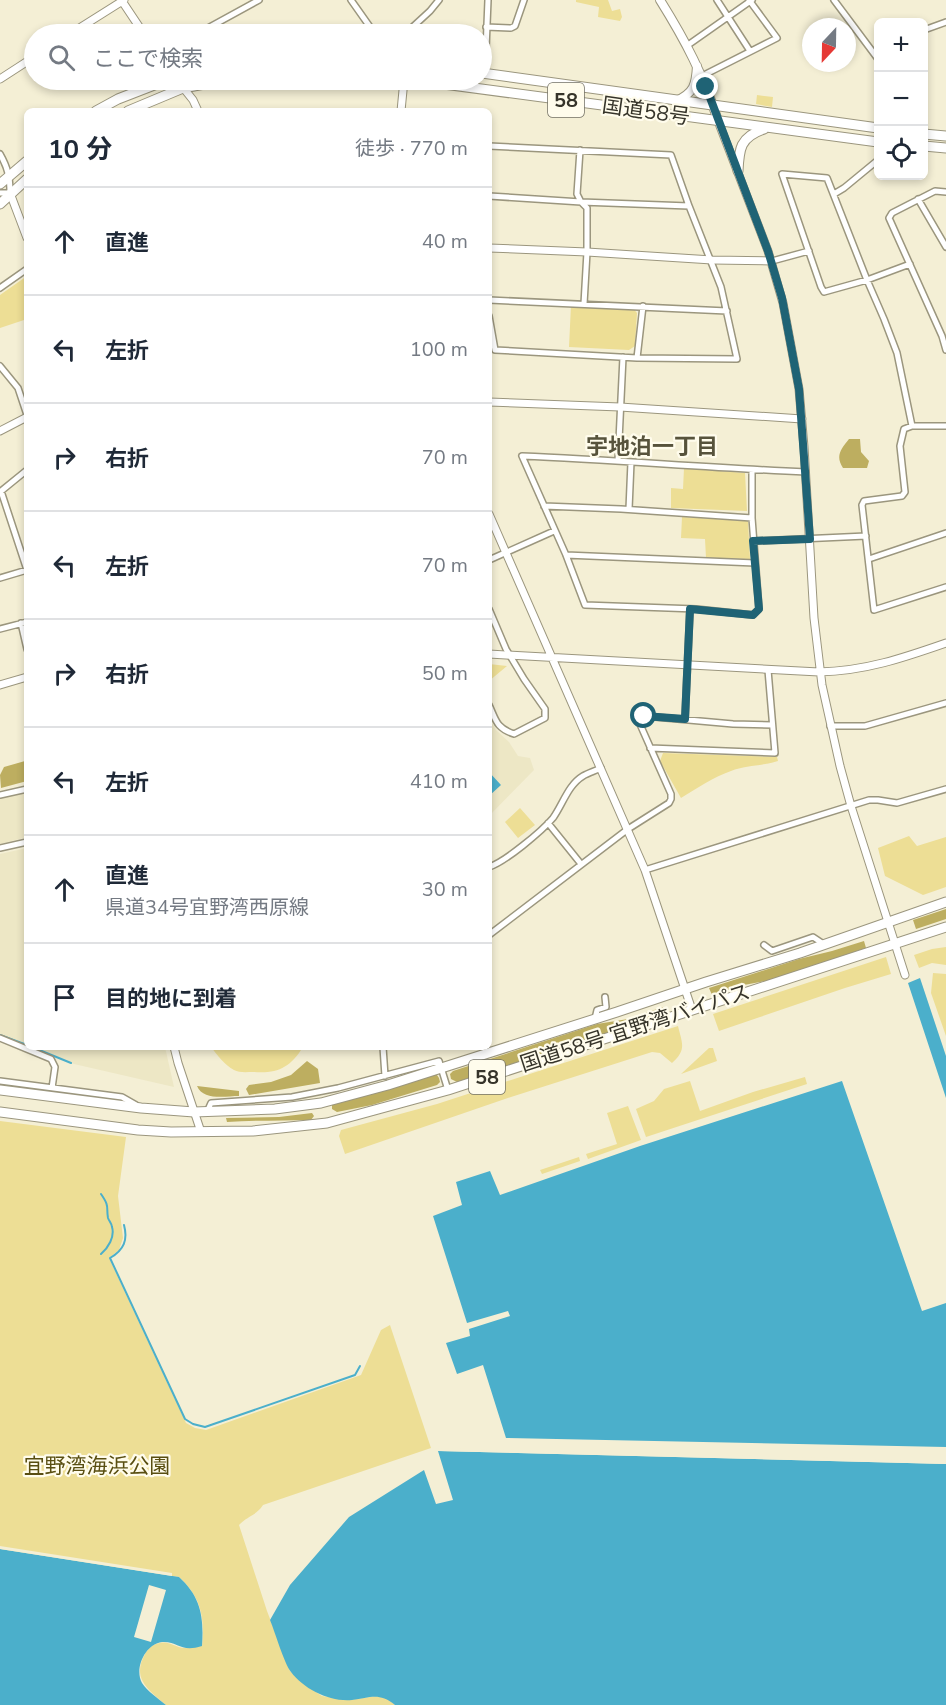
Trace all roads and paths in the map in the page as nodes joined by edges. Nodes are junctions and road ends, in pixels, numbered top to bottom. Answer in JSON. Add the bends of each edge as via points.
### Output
{"nodes":[{"id":1,"x":122,"y":0,"type":"edge"},
{"id":2,"x":259,"y":0,"type":"edge"},
{"id":3,"x":351,"y":0,"type":"edge"},
{"id":4,"x":438,"y":0,"type":"edge"},
{"id":5,"x":488,"y":0,"type":"edge"},
{"id":6,"x":524,"y":0,"type":"edge"},
{"id":7,"x":660,"y":0,"type":"edge"},
{"id":8,"x":717,"y":0,"type":"edge"},
{"id":9,"x":750,"y":0,"type":"edge"},
{"id":10,"x":834,"y":0,"type":"edge"},
{"id":11,"x":729,"y":16,"type":"junction"},
{"id":12,"x":946,"y":22,"type":"edge"},
{"id":13,"x":85,"y":24,"type":"edge"},
{"id":14,"x":138,"y":24,"type":"edge"},
{"id":15,"x":215,"y":24,"type":"edge"},
{"id":16,"x":368,"y":24,"type":"edge"},
{"id":17,"x":415,"y":24,"type":"edge"},
{"id":18,"x":486,"y":24,"type":"edge"},
{"id":19,"x":492,"y":27,"type":"edge"},
{"id":20,"x":928,"y":29,"type":"edge"},
{"id":21,"x":688,"y":45,"type":"junction"},
{"id":22,"x":874,"y":47,"type":"edge"},
{"id":23,"x":870,"y":48,"type":"junction"},
{"id":24,"x":750,"y":51,"type":"junction"},
{"id":25,"x":874,"y":53,"type":"edge"},
{"id":26,"x":24,"y":63,"type":"edge"},
{"id":27,"x":697,"y":65,"type":"junction"},
{"id":28,"x":492,"y":75,"type":"edge"},
{"id":29,"x":702,"y":76,"type":"junction"},
{"id":30,"x":0,"y":79,"type":"edge"},
{"id":31,"x":141,"y":90,"type":"edge"},
{"id":32,"x":178,"y":90,"type":"edge"},
{"id":33,"x":185,"y":90,"type":"edge"},
{"id":34,"x":403,"y":90,"type":"edge"},
{"id":35,"x":488,"y":90,"type":"edge"},
{"id":36,"x":676,"y":101,"type":"junction"},
{"id":37,"x":714,"y":106,"type":"junction"},
{"id":38,"x":102,"y":108,"type":"edge"},
{"id":39,"x":135,"y":108,"type":"edge"},
{"id":40,"x":197,"y":108,"type":"edge"},
{"id":41,"x":401,"y":108,"type":"edge"},
{"id":42,"x":718,"y":121,"type":"junction"},
{"id":43,"x":874,"y":127,"type":"edge"},
{"id":44,"x":769,"y":128,"type":"junction"},
{"id":45,"x":928,"y":133,"type":"edge"},
{"id":46,"x":946,"y":136,"type":"edge"},
{"id":47,"x":874,"y":141,"type":"edge"},
{"id":48,"x":492,"y":146,"type":"edge"},
{"id":49,"x":928,"y":146,"type":"edge"},
{"id":50,"x":946,"y":148,"type":"edge"},
{"id":51,"x":580,"y":150,"type":"junction"},
{"id":52,"x":0,"y":154,"type":"edge"},
{"id":53,"x":24,"y":163,"type":"edge"},
{"id":54,"x":874,"y":164,"type":"edge"},
{"id":55,"x":738,"y":171,"type":"junction"},
{"id":56,"x":10,"y":175,"type":"junction"},
{"id":57,"x":24,"y":181,"type":"edge"},
{"id":58,"x":0,"y":184,"type":"edge"},
{"id":59,"x":946,"y":192,"type":"edge"},
{"id":60,"x":5,"y":193,"type":"edge"},
{"id":61,"x":834,"y":194,"type":"junction"},
{"id":62,"x":492,"y":196,"type":"edge"},
{"id":63,"x":918,"y":199,"type":"junction"},
{"id":64,"x":581,"y":202,"type":"junction"},
{"id":65,"x":0,"y":204,"type":"edge"},
{"id":66,"x":689,"y":206,"type":"junction"},
{"id":67,"x":24,"y":232,"type":"edge"},
{"id":68,"x":946,"y":247,"type":"edge"},
{"id":69,"x":492,"y":248,"type":"edge"},
{"id":70,"x":809,"y":251,"type":"junction"},
{"id":71,"x":587,"y":252,"type":"junction"},
{"id":72,"x":712,"y":260,"type":"junction"},
{"id":73,"x":772,"y":261,"type":"junction"},
{"id":74,"x":910,"y":264,"type":"junction"},
{"id":75,"x":24,"y":271,"type":"edge"},
{"id":76,"x":867,"y":280,"type":"junction"},
{"id":77,"x":0,"y":288,"type":"edge"},
{"id":78,"x":492,"y":300,"type":"edge"},
{"id":79,"x":584,"y":304,"type":"junction"},
{"id":80,"x":643,"y":306,"type":"junction"},
{"id":81,"x":727,"y":311,"type":"junction"},
{"id":82,"x":492,"y":333,"type":"edge"},
{"id":83,"x":946,"y":350,"type":"edge"},
{"id":84,"x":623,"y":357,"type":"junction"},
{"id":85,"x":637,"y":357,"type":"junction"},
{"id":86,"x":0,"y":366,"type":"edge"},
{"id":87,"x":492,"y":402,"type":"edge"},
{"id":88,"x":24,"y":407,"type":"edge"},
{"id":89,"x":620,"y":407,"type":"junction"},
{"id":90,"x":24,"y":418,"type":"edge"},
{"id":91,"x":802,"y":419,"type":"junction"},
{"id":92,"x":912,"y":426,"type":"junction"},
{"id":93,"x":946,"y":426,"type":"edge"},
{"id":94,"x":0,"y":431,"type":"edge"},
{"id":95,"x":618,"y":460,"type":"junction"},
{"id":96,"x":631,"y":462,"type":"junction"},
{"id":97,"x":752,"y":470,"type":"junction"},
{"id":98,"x":24,"y":472,"type":"edge"},
{"id":99,"x":806,"y":472,"type":"junction"},
{"id":100,"x":1,"y":491,"type":"edge"},
{"id":101,"x":544,"y":506,"type":"junction"},
{"id":102,"x":629,"y":509,"type":"junction"},
{"id":103,"x":752,"y":518,"type":"junction"},
{"id":104,"x":492,"y":521,"type":"edge"},
{"id":105,"x":554,"y":531,"type":"junction"},
{"id":106,"x":946,"y":533,"type":"edge"},
{"id":107,"x":866,"y":536,"type":"junction"},
{"id":108,"x":810,"y":539,"type":"junction"},
{"id":109,"x":753,"y":541,"type":"junction"},
{"id":110,"x":505,"y":553,"type":"junction"},
{"id":111,"x":566,"y":555,"type":"junction"},
{"id":112,"x":492,"y":559,"type":"edge"},
{"id":113,"x":869,"y":559,"type":"junction"},
{"id":114,"x":24,"y":561,"type":"edge"},
{"id":115,"x":755,"y":563,"type":"junction"},
{"id":116,"x":24,"y":571,"type":"edge"},
{"id":117,"x":0,"y":578,"type":"edge"},
{"id":118,"x":946,"y":587,"type":"edge"},
{"id":119,"x":690,"y":609,"type":"junction"},
{"id":120,"x":492,"y":616,"type":"edge"},
{"id":121,"x":24,"y":623,"type":"edge"},
{"id":122,"x":0,"y":629,"type":"edge"},
{"id":123,"x":946,"y":643,"type":"edge"},
{"id":124,"x":492,"y":654,"type":"edge"},
{"id":125,"x":510,"y":655,"type":"junction"},
{"id":126,"x":552,"y":659,"type":"junction"},
{"id":127,"x":687,"y":664,"type":"junction"},
{"id":128,"x":768,"y":670,"type":"junction"},
{"id":129,"x":819,"y":672,"type":"junction"},
{"id":130,"x":24,"y":678,"type":"edge"},
{"id":131,"x":0,"y":685,"type":"edge"},
{"id":132,"x":946,"y":703,"type":"edge"},
{"id":133,"x":492,"y":715,"type":"edge"},
{"id":134,"x":685,"y":719,"type":"junction"},
{"id":135,"x":772,"y":725,"type":"junction"},
{"id":136,"x":830,"y":726,"type":"junction"},
{"id":137,"x":650,"y":748,"type":"junction"},
{"id":138,"x":601,"y":768,"type":"junction"},
{"id":139,"x":946,"y":789,"type":"edge"},
{"id":140,"x":24,"y":790,"type":"edge"},
{"id":141,"x":0,"y":795,"type":"edge"},
{"id":142,"x":851,"y":806,"type":"junction"},
{"id":143,"x":548,"y":823,"type":"junction"},
{"id":144,"x":628,"y":829,"type":"junction"},
{"id":145,"x":24,"y":843,"type":"edge"},
{"id":146,"x":0,"y":848,"type":"edge"},
{"id":147,"x":581,"y":864,"type":"junction"},
{"id":148,"x":492,"y":866,"type":"edge"},
{"id":149,"x":645,"y":870,"type":"junction"},
{"id":150,"x":946,"y":902,"type":"edge"},
{"id":151,"x":889,"y":922,"type":"junction"},
{"id":152,"x":946,"y":927,"type":"edge"},
{"id":153,"x":492,"y":933,"type":"edge"},
{"id":154,"x":896,"y":943,"type":"junction"},
{"id":155,"x":764,"y":945,"type":"dead end"},
{"id":156,"x":825,"y":945,"type":"junction"},
{"id":157,"x":906,"y":975,"type":"dead end"},
{"id":158,"x":686,"y":990,"type":"junction"},
{"id":159,"x":604,"y":997,"type":"dead end"},
{"id":160,"x":693,"y":1010,"type":"junction"},
{"id":161,"x":595,"y":1019,"type":"junction"},
{"id":162,"x":0,"y":1038,"type":"edge"},
{"id":163,"x":24,"y":1048,"type":"edge"},
{"id":164,"x":29,"y":1050,"type":"edge"},
{"id":165,"x":175,"y":1050,"type":"edge"},
{"id":166,"x":383,"y":1050,"type":"edge"},
{"id":167,"x":441,"y":1069,"type":"junction"},
{"id":168,"x":385,"y":1076,"type":"junction"},
{"id":169,"x":0,"y":1081,"type":"edge"},
{"id":170,"x":52,"y":1088,"type":"junction"},
{"id":171,"x":0,"y":1090,"type":"edge"},
{"id":172,"x":448,"y":1090,"type":"junction"},
{"id":173,"x":141,"y":1108,"type":"junction"},
{"id":174,"x":0,"y":1112,"type":"edge"},
{"id":175,"x":194,"y":1112,"type":"junction"},
{"id":176,"x":207,"y":1112,"type":"junction"},
{"id":177,"x":201,"y":1132,"type":"junction"}],
"edges":[{"from":1,"to":13,"type":"street"},
{"from":1,"to":14,"type":"street"},
{"from":2,"to":15,"type":"street"},
{"from":3,"to":16,"type":"street"},
{"from":4,"to":17,"type":"street"},
{"from":5,"to":18,"type":"street"},
{"from":6,"to":19,"type":"street","via":[[514,26]]},
{"from":7,"to":21,"type":"main road"},
{"from":8,"to":11,"type":"street"},
{"from":9,"to":11,"type":"street"},
{"from":9,"to":24,"type":"street","via":[[777,38]]},
{"from":10,"to":23,"type":"street"},
{"from":11,"to":21,"type":"street"},
{"from":11,"to":24,"type":"street"},
{"from":12,"to":20,"type":"street"},
{"from":21,"to":27,"type":"main road"},
{"from":22,"to":23,"type":"street"},
{"from":23,"to":25,"type":"street"},
{"from":24,"to":29,"type":"street"},
{"from":26,"to":30,"type":"street"},
{"from":27,"to":29,"type":"main road"},
{"from":27,"to":36,"type":"main road","via":[[693,89]]},
{"from":28,"to":36,"type":"highway","name":"国道58号","number":"58"},
{"from":29,"to":37,"type":"main road"},
{"from":31,"to":38,"type":"highway"},
{"from":32,"to":39,"type":"highway"},
{"from":33,"to":40,"type":"street"},
{"from":34,"to":41,"type":"street"},
{"from":35,"to":42,"type":"highway","name":"国道58号","number":"58"},
{"from":36,"to":37,"type":"highway","name":"国道58号","number":"58"},
{"from":37,"to":42,"type":"main road"},
{"from":37,"to":43,"type":"highway","name":"国道58号","number":"58"},
{"from":42,"to":44,"type":"highway","name":"国道58号","number":"58"},
{"from":42,"to":55,"type":"street"},
{"from":44,"to":47,"type":"highway","name":"国道58号","number":"58"},
{"from":44,"to":55,"type":"highway","via":[[754,132],[743,141]]},
{"from":45,"to":46,"type":"highway"},
{"from":48,"to":51,"type":"street"},
{"from":49,"to":50,"type":"highway"},
{"from":51,"to":64,"type":"street","via":[[577,194]]},
{"from":51,"to":66,"type":"street","via":[[671,155]]},
{"from":52,"to":56,"type":"street"},
{"from":53,"to":56,"type":"highway"},
{"from":54,"to":61,"type":"street"},
{"from":55,"to":73,"type":"street"},
{"from":56,"to":58,"type":"highway"},
{"from":56,"to":60,"type":"street"},
{"from":57,"to":60,"type":"highway"},
{"from":59,"to":63,"type":"street","via":[[935,191]]},
{"from":60,"to":65,"type":"highway"},
{"from":60,"to":67,"type":"street"},
{"from":61,"to":70,"type":"street","via":[[827,178],[782,174]]},
{"from":61,"to":76,"type":"street"},
{"from":62,"to":64,"type":"street"},
{"from":63,"to":68,"type":"street"},
{"from":63,"to":74,"type":"street","via":[[889,218]]},
{"from":64,"to":66,"type":"street"},
{"from":64,"to":71,"type":"street","via":[[586,208]]},
{"from":66,"to":72,"type":"street"},
{"from":69,"to":71,"type":"street"},
{"from":70,"to":73,"type":"street"},
{"from":70,"to":76,"type":"street","via":[[824,291]]},
{"from":71,"to":72,"type":"street"},
{"from":71,"to":79,"type":"street"},
{"from":72,"to":73,"type":"street"},
{"from":72,"to":81,"type":"street"},
{"from":73,"to":91,"type":"street","via":[[789,332]]},
{"from":74,"to":76,"type":"street"},
{"from":74,"to":83,"type":"street"},
{"from":75,"to":77,"type":"street"},
{"from":76,"to":92,"type":"street","via":[[897,353]]},
{"from":78,"to":79,"type":"street"},
{"from":79,"to":80,"type":"street"},
{"from":80,"to":81,"type":"street"},
{"from":80,"to":85,"type":"street"},
{"from":81,"to":85,"type":"street","via":[[737,359]]},
{"from":82,"to":84,"type":"street","via":[[495,350]]},
{"from":84,"to":85,"type":"street"},
{"from":84,"to":89,"type":"street"},
{"from":86,"to":88,"type":"street","via":[[18,388]]},
{"from":87,"to":89,"type":"street"},
{"from":89,"to":91,"type":"street"},
{"from":89,"to":95,"type":"street"},
{"from":90,"to":94,"type":"street"},
{"from":91,"to":99,"type":"street"},
{"from":92,"to":93,"type":"street"},
{"from":92,"to":107,"type":"street","via":[[904,429],[900,446],[905,492],[902,496],[864,501]]},
{"from":95,"to":96,"type":"street"},
{"from":95,"to":101,"type":"street","via":[[522,456]]},
{"from":96,"to":97,"type":"street"},
{"from":96,"to":102,"type":"street"},
{"from":97,"to":99,"type":"street"},
{"from":97,"to":103,"type":"street"},
{"from":98,"to":100,"type":"street"},
{"from":99,"to":108,"type":"street"},
{"from":100,"to":114,"type":"street"},
{"from":101,"to":102,"type":"street"},
{"from":101,"to":105,"type":"street"},
{"from":102,"to":103,"type":"street"},
{"from":103,"to":109,"type":"street"},
{"from":104,"to":110,"type":"street"},
{"from":105,"to":110,"type":"street"},
{"from":105,"to":111,"type":"street"},
{"from":106,"to":113,"type":"street"},
{"from":107,"to":108,"type":"street"},
{"from":107,"to":113,"type":"street"},
{"from":108,"to":109,"type":"street"},
{"from":108,"to":129,"type":"street"},
{"from":109,"to":115,"type":"street"},
{"from":110,"to":112,"type":"street"},
{"from":110,"to":126,"type":"street"},
{"from":111,"to":115,"type":"street"},
{"from":111,"to":119,"type":"street","via":[[585,605]]},
{"from":113,"to":118,"type":"street","via":[[874,610]]},
{"from":115,"to":119,"type":"street","via":[[759,609],[753,615]]},
{"from":116,"to":117,"type":"street"},
{"from":119,"to":127,"type":"street"},
{"from":120,"to":125,"type":"street"},
{"from":121,"to":122,"type":"street"},
{"from":123,"to":129,"type":"street","via":[[873,666]]},
{"from":124,"to":125,"type":"street"},
{"from":125,"to":126,"type":"street"},
{"from":125,"to":133,"type":"street","via":[[545,709],[545,718],[514,734],[503,730]]},
{"from":126,"to":127,"type":"street"},
{"from":126,"to":138,"type":"street"},
{"from":127,"to":128,"type":"street"},
{"from":127,"to":134,"type":"street"},
{"from":128,"to":129,"type":"street"},
{"from":128,"to":135,"type":"street"},
{"from":129,"to":136,"type":"street"},
{"from":130,"to":131,"type":"street"},
{"from":132,"to":136,"type":"street","via":[[865,726]]},
{"from":134,"to":135,"type":"street"},
{"from":134,"to":137,"type":"street","via":[[639,717]]},
{"from":135,"to":137,"type":"street","via":[[775,753]]},
{"from":136,"to":142,"type":"street"},
{"from":137,"to":144,"type":"street","via":[[671,799]]},
{"from":138,"to":143,"type":"street","via":[[571,786]]},
{"from":138,"to":144,"type":"street"},
{"from":139,"to":142,"type":"street","via":[[897,803],[869,800]]},
{"from":140,"to":141,"type":"street"},
{"from":142,"to":149,"type":"street"},
{"from":142,"to":151,"type":"street"},
{"from":143,"to":147,"type":"street"},
{"from":143,"to":148,"type":"street"},
{"from":144,"to":147,"type":"street"},
{"from":144,"to":149,"type":"street"},
{"from":145,"to":146,"type":"street"},
{"from":147,"to":153,"type":"street"},
{"from":149,"to":158,"type":"street"},
{"from":150,"to":151,"type":"highway","name":"国道58号 宜野湾バイパス","number":"58"},
{"from":151,"to":154,"type":"street"},
{"from":151,"to":156,"type":"highway","name":"国道58号 宜野湾バイパス","number":"58"},
{"from":152,"to":154,"type":"highway","name":"国道58号 宜野湾バイパス","number":"58"},
{"from":154,"to":157,"type":"street"},
{"from":154,"to":160,"type":"highway","name":"国道58号 宜野湾バイパス","number":"58"},
{"from":155,"to":156,"type":"street","via":[[772,951],[813,937]]},
{"from":156,"to":158,"type":"highway","name":"国道58号 宜野湾バイパス","number":"58"},
{"from":158,"to":160,"type":"street"},
{"from":158,"to":161,"type":"highway","name":"国道58号 宜野湾バイパス","number":"58"},
{"from":159,"to":161,"type":"street","via":[[606,1007],[597,1010]]},
{"from":160,"to":172,"type":"highway","name":"国道58号 宜野湾バイパス","number":"58"},
{"from":161,"to":167,"type":"highway","name":"国道58号 宜野湾バイパス","number":"58"},
{"from":162,"to":163,"type":"street"},
{"from":164,"to":170,"type":"street","via":[[51,1059],[55,1067]]},
{"from":165,"to":175,"type":"street"},
{"from":166,"to":168,"type":"street"},
{"from":167,"to":168,"type":"street","via":[[439,1061]]},
{"from":167,"to":172,"type":"street"},
{"from":167,"to":176,"type":"highway","name":"国道58号 宜野湾バイパス","number":"58","via":[[321,1102]]},
{"from":168,"to":176,"type":"street","via":[[292,1097],[211,1103]]},
{"from":169,"to":170,"type":"street"},
{"from":170,"to":173,"type":"street","via":[[122,1097]]},
{"from":171,"to":173,"type":"highway","name":"国道58号 宜野湾バイパス","number":"58"},
{"from":172,"to":177,"type":"highway","name":"国道58号 宜野湾バイパス","number":"58","via":[[327,1123]]},
{"from":173,"to":175,"type":"highway","name":"国道58号 宜野湾バイパス","number":"58"},
{"from":174,"to":177,"type":"highway","name":"国道58号 宜野湾バイパス","number":"58","via":[[138,1130]]},
{"from":175,"to":176,"type":"highway","name":"国道58号 宜野湾バイパス","number":"58"},
{"from":175,"to":177,"type":"street"}]}
